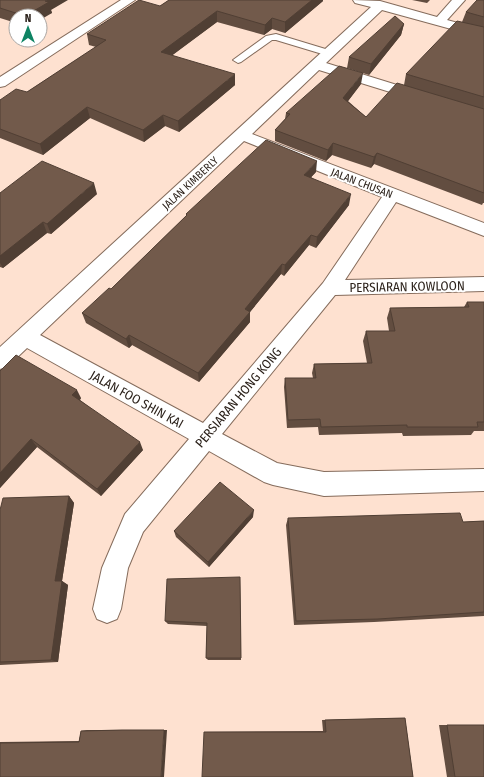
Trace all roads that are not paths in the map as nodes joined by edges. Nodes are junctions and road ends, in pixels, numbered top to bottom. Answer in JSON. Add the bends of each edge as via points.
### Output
{"nodes":[{"id":1,"x":129,"y":0,"type":"edge"},
{"id":2,"x":359,"y":0,"type":"edge"},
{"id":3,"x":459,"y":0,"type":"edge"},
{"id":4,"x":380,"y":6,"type":"junction"},
{"id":5,"x":439,"y":22,"type":"junction"},
{"id":6,"x":484,"y":34,"type":"edge"},
{"id":7,"x":330,"y":53,"type":"junction"},
{"id":8,"x":238,"y":60,"type":"dead end"},
{"id":9,"x":316,"y":65,"type":"junction"},
{"id":10,"x":0,"y":83,"type":"edge"},
{"id":11,"x":431,"y":100,"type":"edge"},
{"id":12,"x":241,"y":136,"type":"junction"},
{"id":13,"x":392,"y":195,"type":"junction"},
{"id":14,"x":484,"y":230,"type":"edge"},
{"id":15,"x":484,"y":284,"type":"edge"},
{"id":16,"x":330,"y":288,"type":"junction"},
{"id":17,"x":25,"y":337,"type":"junction"},
{"id":18,"x":0,"y":360,"type":"edge"},
{"id":19,"x":205,"y":436,"type":"junction"},
{"id":20,"x":484,"y":480,"type":"edge"},
{"id":21,"x":107,"y":609,"type":"dead end"}],
"edges":[{"from":1,"to":10,"type":"street"},
{"from":2,"to":4,"type":"street"},
{"from":3,"to":5,"type":"street"},
{"from":4,"to":5,"type":"street"},
{"from":4,"to":7,"type":"street","name":"JALAN KIMBERLY"},
{"from":5,"to":6,"type":"street"},
{"from":7,"to":8,"type":"lane","via":[[276,37],[269,38]]},
{"from":7,"to":9,"type":"street","name":"JALAN KIMBERLY"},
{"from":9,"to":11,"type":"street"},
{"from":9,"to":12,"type":"street","name":"JALAN KIMBERLY"},
{"from":12,"to":13,"type":"street","name":"JALAN CHUSAN"},
{"from":12,"to":17,"type":"street","name":"JALAN KIMBERLY"},
{"from":13,"to":14,"type":"street","name":"JALAN CHUSAN"},
{"from":13,"to":16,"type":"street","name":"PERSIARAN HONG KONG"},
{"from":15,"to":16,"type":"street","name":"PERSIARAN KOWLOON"},
{"from":16,"to":19,"type":"street","name":"PERSIARAN HONG KONG"},
{"from":17,"to":18,"type":"street","name":"JALAN KIMBERLY"},
{"from":17,"to":19,"type":"street","name":"JALAN FOO SHIN KAI"},
{"from":19,"to":20,"type":"street","name":"JALAN FOO SHIN KAI","via":[[273,474],[324,484]]},
{"from":19,"to":21,"type":"street","name":"PERSIARAN HONG KONG","via":[[134,522],[115,568]]}]}
